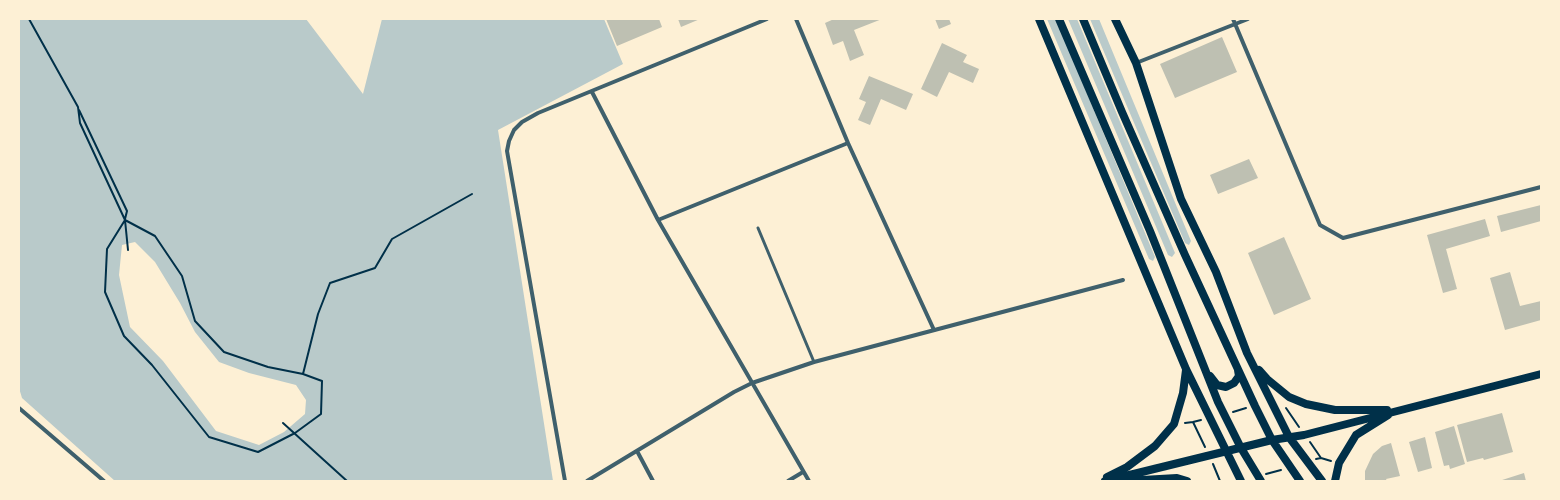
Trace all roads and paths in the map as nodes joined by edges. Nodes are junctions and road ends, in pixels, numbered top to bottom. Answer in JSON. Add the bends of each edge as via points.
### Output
{"nodes":[{"id":1,"x":29,"y":19,"type":"edge"},
{"id":2,"x":766,"y":19,"type":"edge"},
{"id":3,"x":796,"y":19,"type":"edge"},
{"id":4,"x":1039,"y":19,"type":"edge"},
{"id":5,"x":1059,"y":19,"type":"edge"},
{"id":6,"x":1083,"y":19,"type":"edge"},
{"id":7,"x":1115,"y":19,"type":"edge"},
{"id":8,"x":1233,"y":19,"type":"edge"},
{"id":9,"x":1248,"y":19,"type":"edge"},
{"id":10,"x":1235,"y":24,"type":"junction"},
{"id":11,"x":1136,"y":64,"type":"junction"},
{"id":12,"x":592,"y":92,"type":"junction"},
{"id":13,"x":78,"y":107,"type":"junction"},
{"id":14,"x":848,"y":143,"type":"junction"},
{"id":15,"x":1541,"y":187,"type":"edge"},
{"id":16,"x":472,"y":194,"type":"dead end"},
{"id":17,"x":125,"y":220,"type":"junction"},
{"id":18,"x":658,"y":220,"type":"junction"},
{"id":19,"x":758,"y":228,"type":"dead end"},
{"id":20,"x":128,"y":250,"type":"dead end"},
{"id":21,"x":1124,"y":280,"type":"dead end"},
{"id":22,"x":934,"y":330,"type":"junction"},
{"id":23,"x":1247,"y":353,"type":"junction"},
{"id":24,"x":814,"y":362,"type":"junction"},
{"id":25,"x":1237,"y":367,"type":"junction"},
{"id":26,"x":1204,"y":368,"type":"junction"},
{"id":27,"x":1186,"y":369,"type":"junction"},
{"id":28,"x":303,"y":374,"type":"junction"},
{"id":29,"x":1541,"y":374,"type":"edge"},
{"id":30,"x":752,"y":383,"type":"junction"},
{"id":31,"x":1272,"y":403,"type":"junction"},
{"id":32,"x":1255,"y":406,"type":"junction"},
{"id":33,"x":19,"y":408,"type":"edge"},
{"id":34,"x":1397,"y":410,"type":"junction"},
{"id":35,"x":1224,"y":414,"type":"junction"},
{"id":36,"x":1210,"y":418,"type":"junction"},
{"id":37,"x":283,"y":423,"type":"dead end"},
{"id":38,"x":295,"y":433,"type":"junction"},
{"id":39,"x":1304,"y":435,"type":"junction"},
{"id":40,"x":1289,"y":437,"type":"junction"},
{"id":41,"x":1272,"y":440,"type":"junction"},
{"id":42,"x":1241,"y":448,"type":"junction"},
{"id":43,"x":637,"y":451,"type":"junction"},
{"id":44,"x":1226,"y":452,"type":"junction"},
{"id":45,"x":1209,"y":455,"type":"junction"},
{"id":46,"x":1308,"y":462,"type":"junction"},
{"id":47,"x":1290,"y":467,"type":"junction"},
{"id":48,"x":803,"y":472,"type":"junction"},
{"id":49,"x":1260,"y":479,"type":"edge"},
{"id":50,"x":104,"y":481,"type":"edge"},
{"id":51,"x":347,"y":481,"type":"edge"},
{"id":52,"x":565,"y":481,"type":"edge"},
{"id":53,"x":587,"y":481,"type":"edge"},
{"id":54,"x":653,"y":481,"type":"edge"},
{"id":55,"x":788,"y":481,"type":"edge"},
{"id":56,"x":809,"y":481,"type":"edge"},
{"id":57,"x":1100,"y":481,"type":"edge"},
{"id":58,"x":1105,"y":481,"type":"edge"},
{"id":59,"x":1125,"y":481,"type":"edge"},
{"id":60,"x":1187,"y":481,"type":"edge"},
{"id":61,"x":1220,"y":481,"type":"edge"},
{"id":62,"x":1241,"y":481,"type":"edge"},
{"id":63,"x":1300,"y":481,"type":"edge"},
{"id":64,"x":1322,"y":481,"type":"edge"},
{"id":65,"x":1335,"y":481,"type":"edge"}],
"edges":[{"from":1,"to":13,"type":"path"},
{"from":2,"to":12,"type":"street"},
{"from":3,"to":14,"type":"street"},
{"from":4,"to":27,"type":"main road"},
{"from":5,"to":26,"type":"main road","via":[[1150,231]]},
{"from":6,"to":25,"type":"main road","via":[[1185,255]]},
{"from":7,"to":11,"type":"main road"},
{"from":8,"to":10,"type":"street"},
{"from":9,"to":10,"type":"street"},
{"from":10,"to":11,"type":"street"},
{"from":10,"to":15,"type":"street","via":[[1320,224],[1343,238]]},
{"from":11,"to":23,"type":"main road","via":[[1181,199],[1216,272]]},
{"from":12,"to":18,"type":"street"},
{"from":12,"to":52,"type":"street","via":[[522,122],[514,130],[506,151]]},
{"from":13,"to":17,"type":"path","via":[[80,123]]},
{"from":13,"to":17,"type":"path","via":[[127,211]]},
{"from":14,"to":18,"type":"street"},
{"from":14,"to":22,"type":"street"},
{"from":16,"to":28,"type":"path","via":[[392,239],[375,268],[330,283],[318,314]]},
{"from":17,"to":20,"type":"path"},
{"from":17,"to":28,"type":"path","via":[[156,236],[182,276],[195,321],[224,352],[268,367]]},
{"from":17,"to":38,"type":"path","via":[[107,249],[105,292],[124,336],[152,364],[209,438],[258,452]]},
{"from":18,"to":30,"type":"street"},
{"from":19,"to":24,"type":"lane"},
{"from":21,"to":22,"type":"street"},
{"from":22,"to":24,"type":"street"},
{"from":23,"to":31,"type":"main road"},
{"from":23,"to":34,"type":"main road","via":[[1267,379],[1290,397],[1306,404],[1335,410]]},
{"from":24,"to":30,"type":"street"},
{"from":25,"to":26,"type":"main road","via":[[1239,376],[1234,383],[1226,387],[1218,385]]},
{"from":25,"to":32,"type":"main road"},
{"from":26,"to":35,"type":"main road"},
{"from":27,"to":36,"type":"main road"},
{"from":27,"to":57,"type":"main road","via":[[1184,394],[1174,424],[1155,446],[1126,467]]},
{"from":28,"to":38,"type":"path","via":[[322,381],[321,414]]},
{"from":29,"to":34,"type":"main road"},
{"from":30,"to":43,"type":"street"},
{"from":30,"to":48,"type":"street"},
{"from":31,"to":39,"type":"path","via":[[1282,402]]},
{"from":31,"to":40,"type":"main road"},
{"from":32,"to":35,"type":"path"},
{"from":32,"to":41,"type":"main road"},
{"from":33,"to":50,"type":"street"},
{"from":34,"to":39,"type":"main road"},
{"from":34,"to":65,"type":"main road","via":[[1356,435],[1339,463]]},
{"from":35,"to":42,"type":"main road"},
{"from":36,"to":44,"type":"main road"},
{"from":36,"to":45,"type":"path","via":[[1193,422]]},
{"from":37,"to":38,"type":"path"},
{"from":38,"to":51,"type":"path"},
{"from":39,"to":40,"type":"main road"},
{"from":39,"to":46,"type":"path","via":[[1321,458]]},
{"from":40,"to":41,"type":"main road"},
{"from":40,"to":46,"type":"main road"},
{"from":41,"to":42,"type":"main road"},
{"from":41,"to":47,"type":"main road"},
{"from":42,"to":44,"type":"main road"},
{"from":42,"to":49,"type":"main road"},
{"from":43,"to":53,"type":"street"},
{"from":43,"to":54,"type":"street"},
{"from":44,"to":45,"type":"main road"},
{"from":44,"to":62,"type":"main road"},
{"from":45,"to":58,"type":"main road"},
{"from":45,"to":61,"type":"path"},
{"from":46,"to":64,"type":"main road"},
{"from":47,"to":49,"type":"path"},
{"from":47,"to":63,"type":"main road"},
{"from":48,"to":55,"type":"street"},
{"from":48,"to":56,"type":"street"},
{"from":59,"to":60,"type":"main road","via":[[1177,478]]}]}
